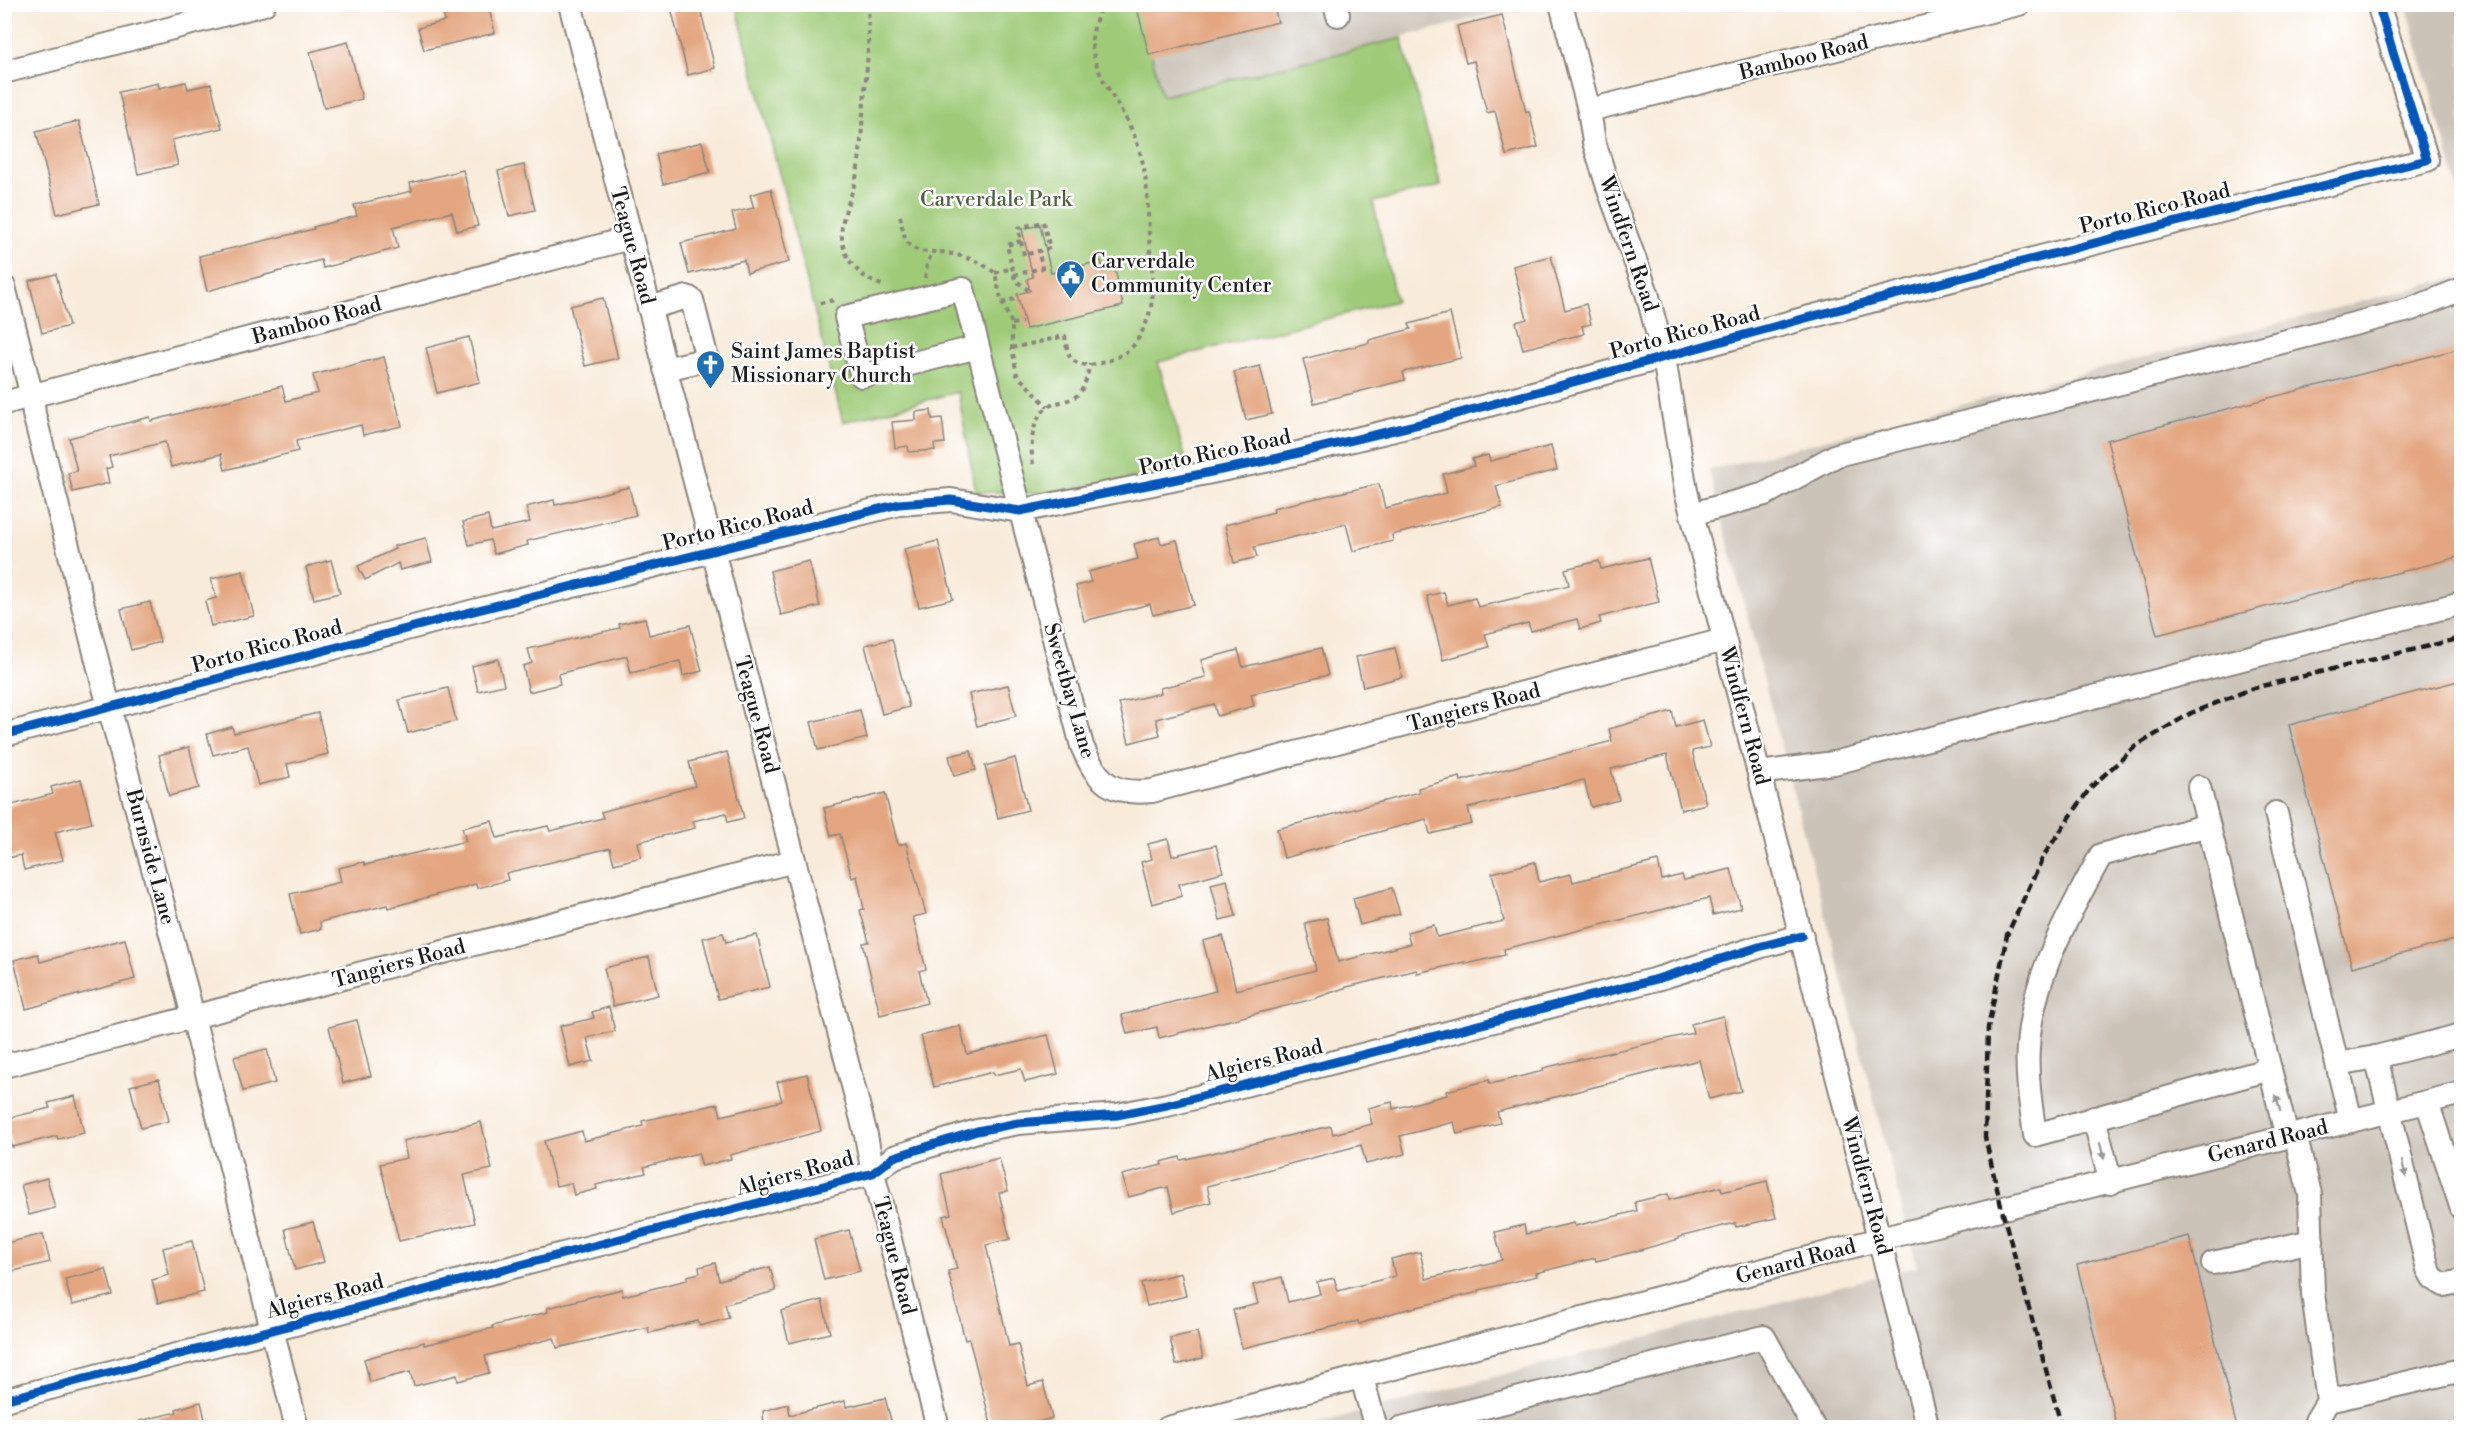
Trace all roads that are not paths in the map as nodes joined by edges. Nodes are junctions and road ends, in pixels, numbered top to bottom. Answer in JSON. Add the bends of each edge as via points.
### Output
{"nodes":[{"id":1,"x":264,"y":4,"type":"edge"},
{"id":2,"x":570,"y":4,"type":"edge"},
{"id":3,"x":1561,"y":4,"type":"edge"},
{"id":4,"x":2019,"y":4,"type":"edge"},
{"id":5,"x":2378,"y":4,"type":"edge"},
{"id":6,"x":4,"y":72,"type":"edge"},
{"id":7,"x":1589,"y":111,"type":"junction"},
{"id":8,"x":630,"y":238,"type":"junction"},
{"id":9,"x":4,"y":287,"type":"edge"},
{"id":10,"x":2462,"y":289,"type":"edge"},
{"id":11,"x":649,"y":308,"type":"junction"},
{"id":12,"x":978,"y":347,"type":"junction"},
{"id":13,"x":1664,"y":358,"type":"junction"},
{"id":14,"x":665,"y":369,"type":"junction"},
{"id":15,"x":32,"y":396,"type":"junction"},
{"id":16,"x":4,"y":403,"type":"edge"},
{"id":17,"x":1020,"y":510,"type":"junction"},
{"id":18,"x":1692,"y":514,"type":"junction"},
{"id":19,"x":714,"y":551,"type":"junction"},
{"id":20,"x":2462,"y":603,"type":"edge"},
{"id":21,"x":1724,"y":640,"type":"junction"},
{"id":22,"x":110,"y":707,"type":"junction"},
{"id":23,"x":4,"y":735,"type":"edge"},
{"id":24,"x":1222,"y":773,"type":"joint"},
{"id":25,"x":1759,"y":774,"type":"junction"},
{"id":26,"x":2199,"y":787,"type":"dead end"},
{"id":27,"x":2276,"y":813,"type":"dead end"},
{"id":28,"x":2208,"y":825,"type":"junction"},
{"id":29,"x":794,"y":861,"type":"junction"},
{"id":30,"x":1802,"y":936,"type":"junction"},
{"id":31,"x":193,"y":1017,"type":"junction"},
{"id":32,"x":2462,"y":1035,"type":"edge"},
{"id":33,"x":2376,"y":1057,"type":"junction"},
{"id":34,"x":2338,"y":1064,"type":"junction"},
{"id":35,"x":4,"y":1066,"type":"edge"},
{"id":36,"x":2270,"y":1069,"type":"junction"},
{"id":37,"x":2462,"y":1093,"type":"edge"},
{"id":38,"x":2427,"y":1102,"type":"junction"},
{"id":39,"x":2390,"y":1112,"type":"junction"},
{"id":40,"x":2094,"y":1118,"type":"junction"},
{"id":41,"x":2351,"y":1121,"type":"junction"},
{"id":42,"x":2291,"y":1136,"type":"junction"},
{"id":43,"x":2454,"y":1160,"type":"edge"},
{"id":44,"x":873,"y":1173,"type":"junction"},
{"id":45,"x":2111,"y":1183,"type":"junction"},
{"id":46,"x":2462,"y":1209,"type":"edge"},
{"id":47,"x":1880,"y":1239,"type":"junction"},
{"id":48,"x":2312,"y":1241,"type":"junction"},
{"id":49,"x":2213,"y":1263,"type":"dead end"},
{"id":50,"x":2462,"y":1281,"type":"edge"},
{"id":51,"x":272,"y":1329,"type":"junction"},
{"id":52,"x":2462,"y":1370,"type":"edge"},
{"id":53,"x":1362,"y":1378,"type":"junction"},
{"id":54,"x":4,"y":1400,"type":"edge"},
{"id":55,"x":2328,"y":1401,"type":"junction"},
{"id":56,"x":297,"y":1428,"type":"edge"},
{"id":57,"x":938,"y":1428,"type":"edge"},
{"id":58,"x":1168,"y":1428,"type":"edge"},
{"id":59,"x":1376,"y":1428,"type":"edge"},
{"id":60,"x":1401,"y":1428,"type":"edge"},
{"id":61,"x":1814,"y":1428,"type":"edge"},
{"id":62,"x":1928,"y":1428,"type":"edge"},
{"id":63,"x":2316,"y":1428,"type":"edge"}],
"edges":[{"from":1,"to":6,"type":"street"},
{"from":2,"to":8,"type":"street","name":"Teague Road"},
{"from":3,"to":7,"type":"street","name":"Windfern Road"},
{"from":4,"to":7,"type":"street","name":"Bamboo Road"},
{"from":5,"to":13,"type":"street","name":"Porto Rico Road","via":[[2427,160],[2164,225]]},
{"from":7,"to":13,"type":"street","name":"Windfern Road","via":[[1594,142],[1647,293]]},
{"from":8,"to":11,"type":"street","name":"Teague Road"},
{"from":8,"to":15,"type":"street","name":"Bamboo Road"},
{"from":9,"to":15,"type":"street","name":"Burnside Lane"},
{"from":10,"to":18,"type":"street","via":[[2409,310],[1836,455],[1765,494]]},
{"from":11,"to":14,"type":"street","name":"Teague Road"},
{"from":11,"to":14,"type":"street","via":[[687,297],[692,300],[706,355],[700,361]]},
{"from":12,"to":12,"type":"street","name":"Sweetbay Lane","via":[[862,376],[846,317],[963,289]]},
{"from":12,"to":17,"type":"street","name":"Sweetbay Lane"},
{"from":13,"to":17,"type":"street","name":"Porto Rico Road","via":[[1265,461]]},
{"from":13,"to":18,"type":"street","name":"Windfern Road"},
{"from":14,"to":19,"type":"street","name":"Teague Road"},
{"from":15,"to":16,"type":"street","name":"Bamboo Road"},
{"from":15,"to":22,"type":"street","name":"Burnside Lane"},
{"from":17,"to":19,"type":"street","name":"Porto Rico Road","via":[[951,500],[899,504]]},
{"from":17,"to":24,"type":"street","name":"Sweetbay Lane","via":[[1082,746],[1097,776],[1103,783],[1130,793]]},
{"from":18,"to":21,"type":"street","name":"Windfern Road"},
{"from":19,"to":22,"type":"street","name":"Porto Rico Road"},
{"from":19,"to":29,"type":"street","name":"Teague Road"},
{"from":20,"to":25,"type":"street","via":[[1834,763]]},
{"from":21,"to":24,"type":"street","name":"Tangiers Road"},
{"from":21,"to":25,"type":"street","name":"Windfern Road"},
{"from":22,"to":23,"type":"street","name":"Porto Rico Road"},
{"from":22,"to":31,"type":"street","name":"Burnside Lane"},
{"from":25,"to":30,"type":"street","name":"Windfern Road"},
{"from":26,"to":28,"type":"street"},
{"from":27,"to":34,"type":"street"},
{"from":28,"to":36,"type":"street"},
{"from":28,"to":40,"type":"street","via":[[2101,855],[2064,923],[2038,985],[2028,1048],[2035,1135]]},
{"from":29,"to":31,"type":"street","name":"Tangiers Road"},
{"from":29,"to":44,"type":"street","name":"Teague Road"},
{"from":30,"to":44,"type":"street","name":"Algiers Road","via":[[1657,979],[1167,1105],[1117,1115],[1018,1123],[977,1131],[894,1157]]},
{"from":30,"to":47,"type":"street","name":"Windfern Road"},
{"from":31,"to":35,"type":"street","name":"Tangiers Road"},
{"from":31,"to":51,"type":"street","name":"Burnside Lane"},
{"from":32,"to":33,"type":"street"},
{"from":33,"to":34,"type":"street"},
{"from":33,"to":39,"type":"street"},
{"from":34,"to":41,"type":"street"},
{"from":36,"to":40,"type":"street"},
{"from":42,"to":36,"type":"street","one_way":true},
{"from":37,"to":38,"type":"street","name":"Genard Road"},
{"from":38,"to":39,"type":"street","name":"Genard Road"},
{"from":38,"to":43,"type":"street"},
{"from":39,"to":41,"type":"street","name":"Genard Road"},
{"from":39,"to":50,"type":"street","one_way":true,"via":[[2428,1269],[2444,1285]]},
{"from":40,"to":45,"type":"street","one_way":true},
{"from":41,"to":42,"type":"street","name":"Genard Road"},
{"from":42,"to":45,"type":"street","name":"Genard Road"},
{"from":42,"to":48,"type":"street","via":[[2310,1194]]},
{"from":43,"to":46,"type":"street"},
{"from":44,"to":51,"type":"street","name":"Algiers Road"},
{"from":44,"to":57,"type":"street","name":"Teague Road"},
{"from":45,"to":47,"type":"street","name":"Genard Road"},
{"from":47,"to":53,"type":"street","name":"Genard Road"},
{"from":47,"to":62,"type":"street","name":"Windfern Road"},
{"from":48,"to":49,"type":"street"},
{"from":48,"to":55,"type":"street","via":[[2313,1294]]},
{"from":51,"to":54,"type":"street","name":"Algiers Road"},
{"from":51,"to":56,"type":"street","name":"Burnside Lane"},
{"from":52,"to":55,"type":"street"},
{"from":53,"to":58,"type":"street","name":"Genard Road"},
{"from":53,"to":59,"type":"street"},
{"from":55,"to":63,"type":"street"},
{"from":60,"to":61,"type":"street","via":[[1764,1337]]}]}
